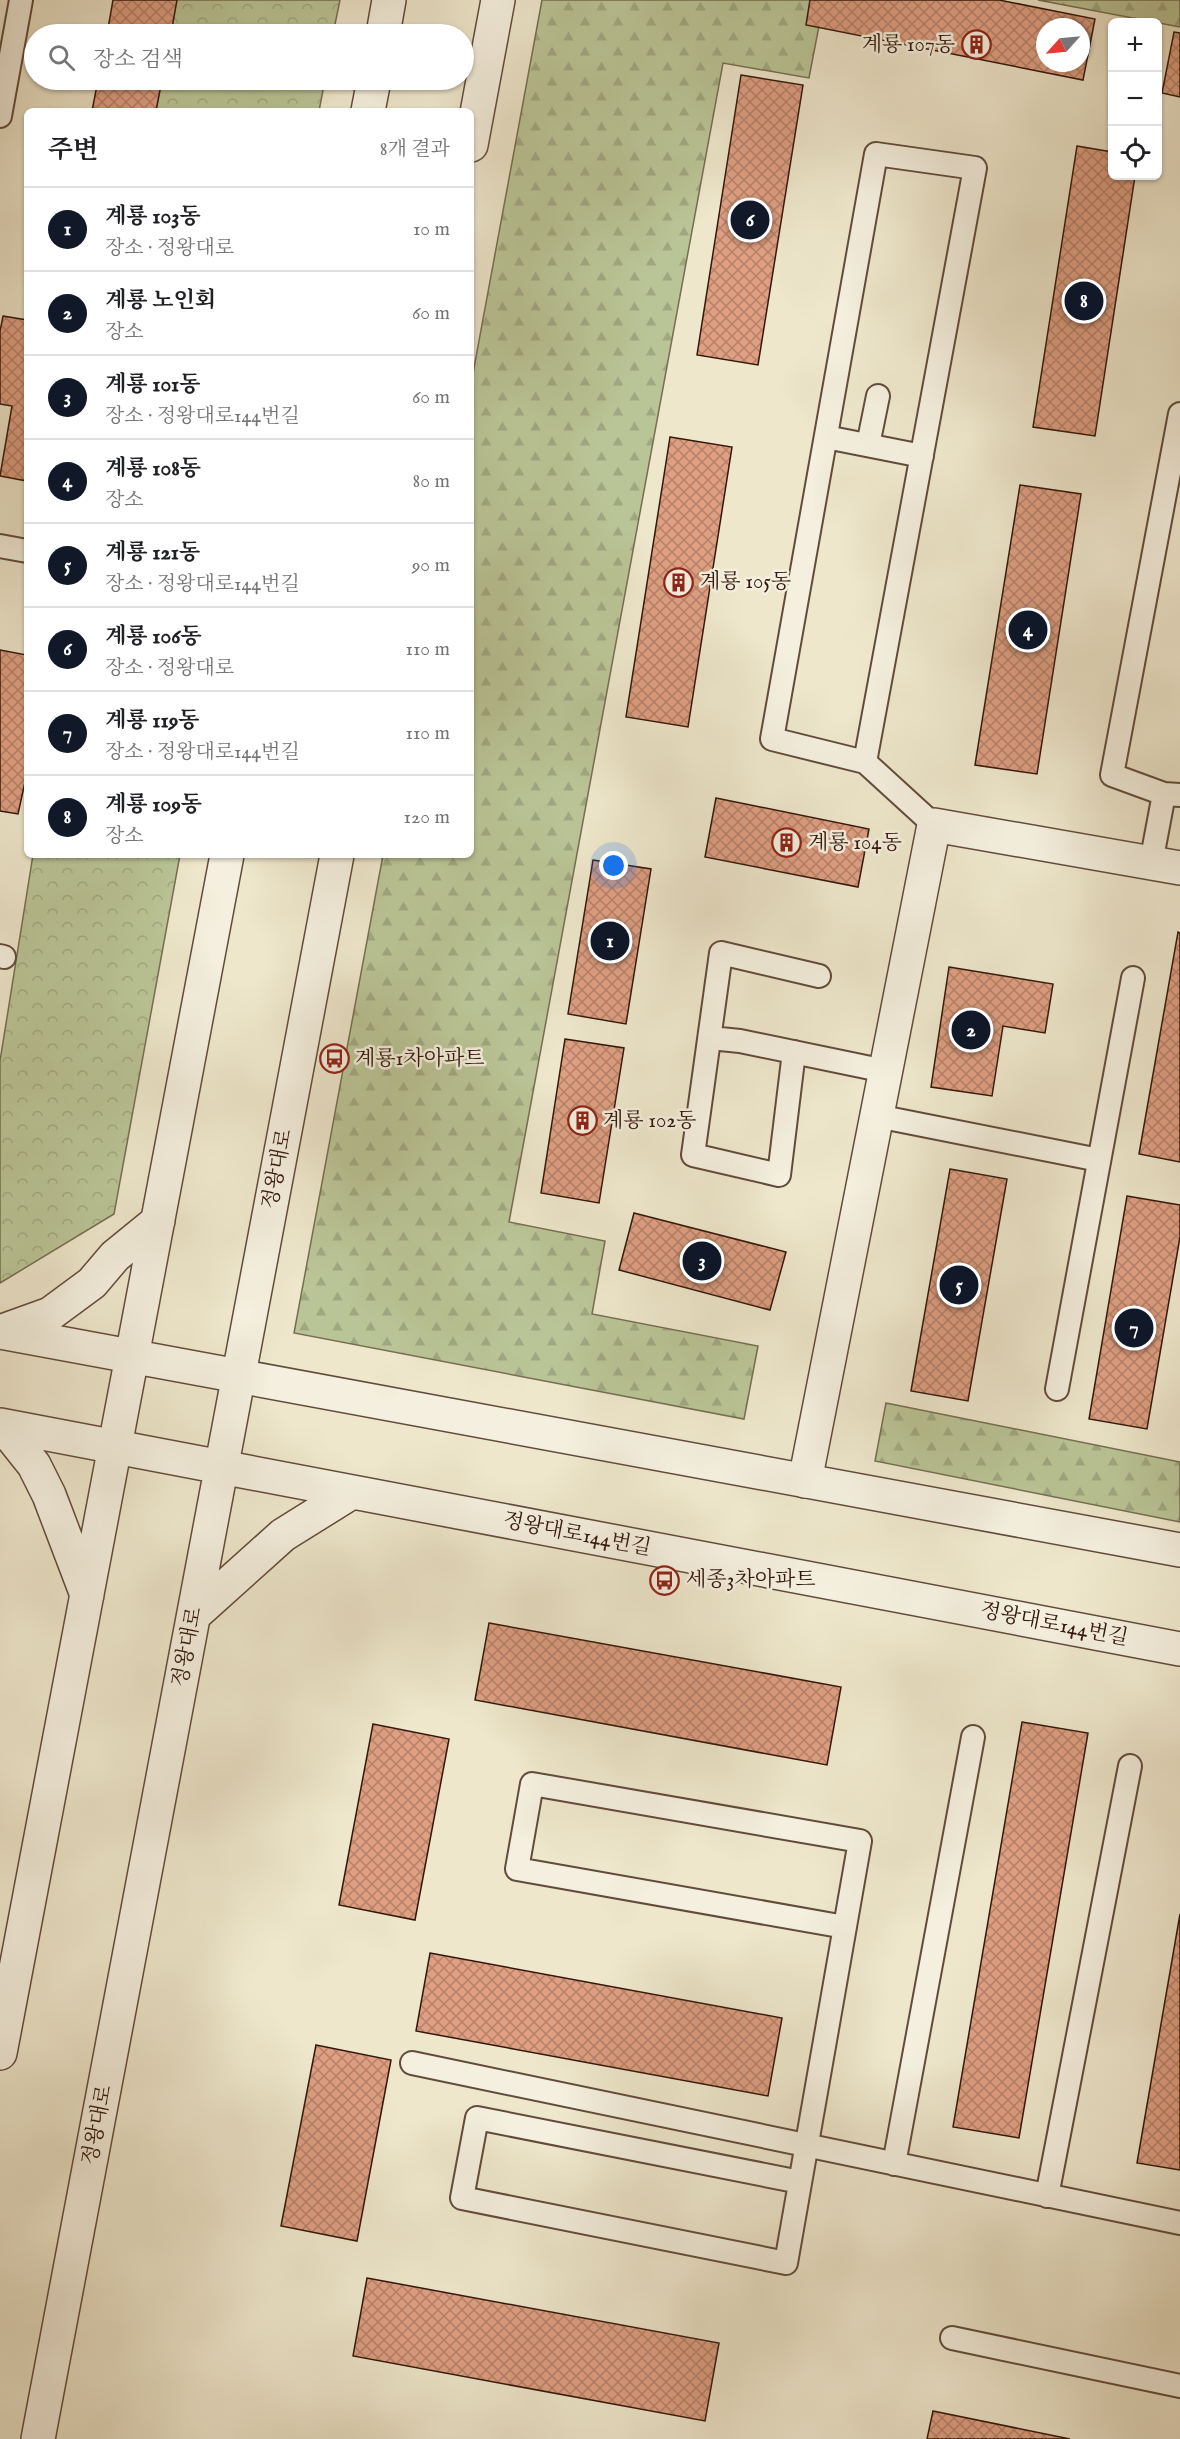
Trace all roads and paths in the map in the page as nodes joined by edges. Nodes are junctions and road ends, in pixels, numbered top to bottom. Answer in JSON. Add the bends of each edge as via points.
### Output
{"nodes":[{"id":1,"x":21,"y":0,"type":"edge"},
{"id":2,"x":389,"y":0,"type":"edge"},
{"id":3,"x":498,"y":0,"type":"edge"},
{"id":4,"x":8,"y":21,"type":"edge"},
{"id":5,"x":385,"y":24,"type":"edge"},
{"id":6,"x":372,"y":90,"type":"edge"},
{"id":7,"x":369,"y":108,"type":"edge"},
{"id":8,"x":0,"y":116,"type":"edge"},
{"id":9,"x":474,"y":129,"type":"edge"},
{"id":10,"x":878,"y":396,"type":"dead end"},
{"id":11,"x":1180,"y":414,"type":"edge"},
{"id":12,"x":825,"y":437,"type":"junction"},
{"id":13,"x":868,"y":446,"type":"junction"},
{"id":14,"x":922,"y":456,"type":"junction"},
{"id":15,"x":1171,"y":507,"type":"edge"},
{"id":16,"x":0,"y":546,"type":"edge"},
{"id":17,"x":24,"y":550,"type":"edge"},
{"id":18,"x":865,"y":762,"type":"junction"},
{"id":19,"x":1172,"y":795,"type":"edge"},
{"id":20,"x":934,"y":825,"type":"junction"},
{"id":21,"x":226,"y":858,"type":"edge"},
{"id":22,"x":336,"y":858,"type":"edge"},
{"id":23,"x":1166,"y":866,"type":"edge"},
{"id":24,"x":819,"y":976,"type":"dead end"},
{"id":25,"x":1133,"y":978,"type":"dead end"},
{"id":26,"x":710,"y":1038,"type":"junction"},
{"id":27,"x":794,"y":1052,"type":"junction"},
{"id":28,"x":885,"y":1071,"type":"junction"},
{"id":29,"x":877,"y":1116,"type":"junction"},
{"id":30,"x":1099,"y":1160,"type":"junction"},
{"id":31,"x":158,"y":1221,"type":"junction"},
{"id":32,"x":0,"y":1332,"type":"edge"},
{"id":33,"x":132,"y":1358,"type":"junction"},
{"id":34,"x":239,"y":1377,"type":"junction"},
{"id":35,"x":1056,"y":1389,"type":"dead end"},
{"id":36,"x":1,"y":1426,"type":"edge"},
{"id":37,"x":115,"y":1448,"type":"junction"},
{"id":38,"x":221,"y":1468,"type":"junction"},
{"id":39,"x":805,"y":1481,"type":"junction"},
{"id":40,"x":352,"y":1492,"type":"junction"},
{"id":41,"x":1180,"y":1550,"type":"edge"},
{"id":42,"x":87,"y":1594,"type":"junction"},
{"id":43,"x":194,"y":1615,"type":"junction"},
{"id":44,"x":1180,"y":1649,"type":"edge"},
{"id":45,"x":973,"y":1737,"type":"dead end"},
{"id":46,"x":1130,"y":1766,"type":"dead end"},
{"id":47,"x":845,"y":1927,"type":"junction"},
{"id":48,"x":0,"y":2053,"type":"edge"},
{"id":49,"x":411,"y":2063,"type":"dead end"},
{"id":50,"x":807,"y":2146,"type":"junction"},
{"id":51,"x":894,"y":2164,"type":"junction"},
{"id":52,"x":800,"y":2182,"type":"junction"},
{"id":53,"x":1047,"y":2196,"type":"junction"},
{"id":54,"x":1180,"y":2223,"type":"edge"},
{"id":55,"x":952,"y":2338,"type":"dead end"},
{"id":56,"x":1180,"y":2386,"type":"edge"},
{"id":57,"x":38,"y":2439,"type":"edge"}],
"edges":[{"from":1,"to":4,"type":"lane"},
{"from":2,"to":5,"type":"street"},
{"from":3,"to":9,"type":"street"},
{"from":4,"to":8,"type":"lane"},
{"from":6,"to":7,"type":"street"},
{"from":10,"to":13,"type":"lane"},
{"from":11,"to":15,"type":"lane"},
{"from":12,"to":13,"type":"lane"},
{"from":12,"to":14,"type":"lane","via":[[876,154],[975,168]]},
{"from":12,"to":18,"type":"lane","via":[[772,739]]},
{"from":13,"to":14,"type":"lane"},
{"from":14,"to":18,"type":"lane"},
{"from":15,"to":19,"type":"lane","via":[[1112,775]]},
{"from":16,"to":17,"type":"lane"},
{"from":18,"to":20,"type":"lane"},
{"from":19,"to":23,"type":"lane"},
{"from":20,"to":23,"type":"street"},
{"from":20,"to":28,"type":"street"},
{"from":21,"to":31,"type":"street"},
{"from":22,"to":34,"type":"street","name":"정왕대로"},
{"from":24,"to":26,"type":"lane","via":[[721,953]]},
{"from":25,"to":30,"type":"lane"},
{"from":26,"to":27,"type":"lane"},
{"from":26,"to":27,"type":"lane","via":[[693,1155],[779,1175]]},
{"from":27,"to":28,"type":"lane"},
{"from":28,"to":29,"type":"street"},
{"from":29,"to":30,"type":"lane"},
{"from":29,"to":39,"type":"street"},
{"from":30,"to":35,"type":"lane"},
{"from":31,"to":32,"type":"street","via":[[115,1256],[92,1283],[50,1314]]},
{"from":31,"to":33,"type":"street"},
{"from":32,"to":33,"type":"street"},
{"from":33,"to":34,"type":"street"},
{"from":33,"to":37,"type":"street"},
{"from":34,"to":38,"type":"street","name":"정왕대로"},
{"from":34,"to":39,"type":"street"},
{"from":36,"to":37,"type":"street","name":"정왕대로144번길"},
{"from":36,"to":42,"type":"street","via":[[34,1466],[49,1495]]},
{"from":37,"to":38,"type":"street","name":"정왕대로144번길"},
{"from":37,"to":42,"type":"street"},
{"from":38,"to":40,"type":"street","name":"정왕대로144번길"},
{"from":38,"to":43,"type":"street","name":"정왕대로"},
{"from":39,"to":41,"type":"street"},
{"from":40,"to":43,"type":"street","via":[[283,1535]]},
{"from":40,"to":44,"type":"street","name":"정왕대로144번길"},
{"from":42,"to":48,"type":"street"},
{"from":43,"to":57,"type":"street","name":"정왕대로"},
{"from":45,"to":51,"type":"lane"},
{"from":46,"to":53,"type":"lane"},
{"from":47,"to":47,"type":"lane","via":[[860,1841],[532,1784],[517,1869]]},
{"from":47,"to":50,"type":"lane"},
{"from":49,"to":50,"type":"lane"},
{"from":50,"to":51,"type":"lane"},
{"from":50,"to":52,"type":"lane"},
{"from":51,"to":53,"type":"lane"},
{"from":52,"to":52,"type":"lane","via":[[477,2118],[462,2198],[786,2263]]},
{"from":53,"to":54,"type":"lane"},
{"from":55,"to":56,"type":"lane"}]}
